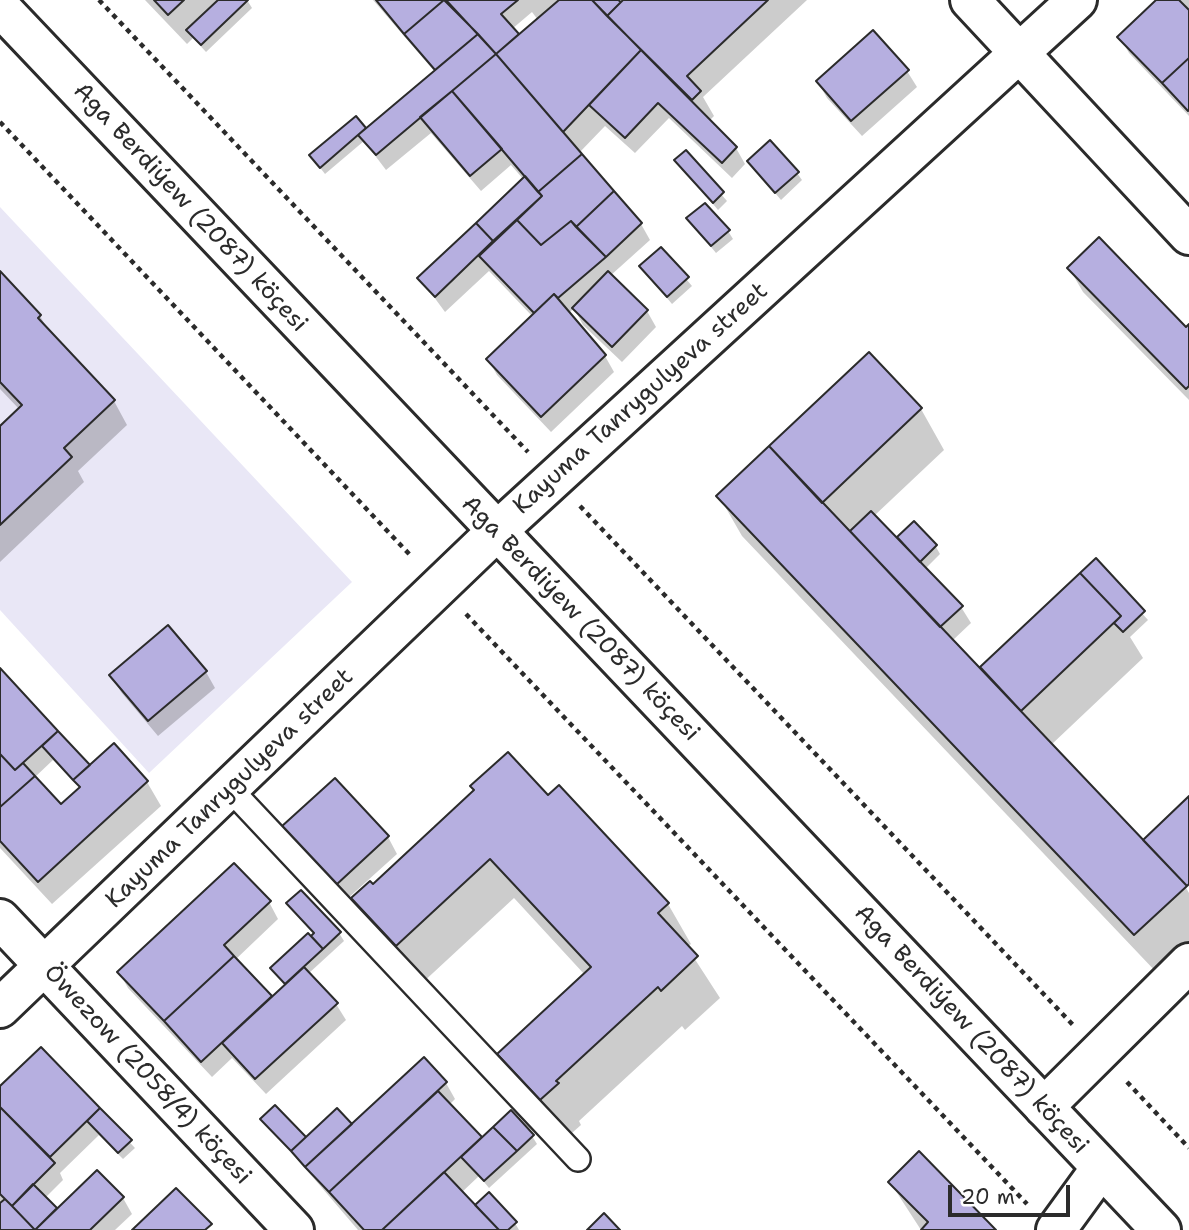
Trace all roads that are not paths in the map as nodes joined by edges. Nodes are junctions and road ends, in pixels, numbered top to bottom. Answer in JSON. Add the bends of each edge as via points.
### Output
{"nodes":[{"id":1,"x":971,"y":0,"type":"edge"},
{"id":2,"x":1077,"y":0,"type":"edge"},
{"id":3,"x":0,"y":7,"type":"edge"},
{"id":4,"x":1020,"y":53,"type":"junction"},
{"id":5,"x":1189,"y":235,"type":"edge"},
{"id":6,"x":497,"y":531,"type":"junction"},
{"id":7,"x":230,"y":789,"type":"junction"},
{"id":8,"x":0,"y":919,"type":"edge"},
{"id":9,"x":1189,"y":963,"type":"edge"},
{"id":10,"x":44,"y":966,"type":"junction"},
{"id":11,"x":0,"y":1008,"type":"edge"},
{"id":12,"x":1044,"y":1107,"type":"junction"},
{"id":13,"x":578,"y":1159,"type":"dead end"},
{"id":14,"x":1101,"y":1168,"type":"junction"},
{"id":15,"x":1044,"y":1220,"type":"edge"},
{"id":16,"x":294,"y":1230,"type":"edge"},
{"id":17,"x":1161,"y":1230,"type":"edge"}],
"edges":[{"from":1,"to":4,"type":"street"},
{"from":2,"to":4,"type":"street","name":"Kayuma Tanrygulyeva street"},
{"from":3,"to":6,"type":"street","name":"Aga Berdiýew (2087) köçesi"},
{"from":4,"to":5,"type":"street"},
{"from":4,"to":6,"type":"street","name":"Kayuma Tanrygulyeva street"},
{"from":6,"to":7,"type":"street","name":"Kayuma Tanrygulyeva street"},
{"from":6,"to":12,"type":"street","name":"Aga Berdiýew (2087) köçesi"},
{"from":7,"to":10,"type":"street","name":"Kayuma Tanrygulyeva street"},
{"from":7,"to":13,"type":"lane"},
{"from":8,"to":10,"type":"street","name":"Öwezow (2058/4) köçesi"},
{"from":9,"to":12,"type":"street"},
{"from":10,"to":11,"type":"street","name":"Kayuma Tanrygulyeva street"},
{"from":10,"to":16,"type":"street","name":"Öwezow (2058/4) köçesi"},
{"from":12,"to":14,"type":"street","name":"Aga Berdiýew (2087) köçesi"},
{"from":14,"to":15,"type":"street"},
{"from":14,"to":17,"type":"street","name":"Aga Berdiýew (2087) köçesi"}]}
